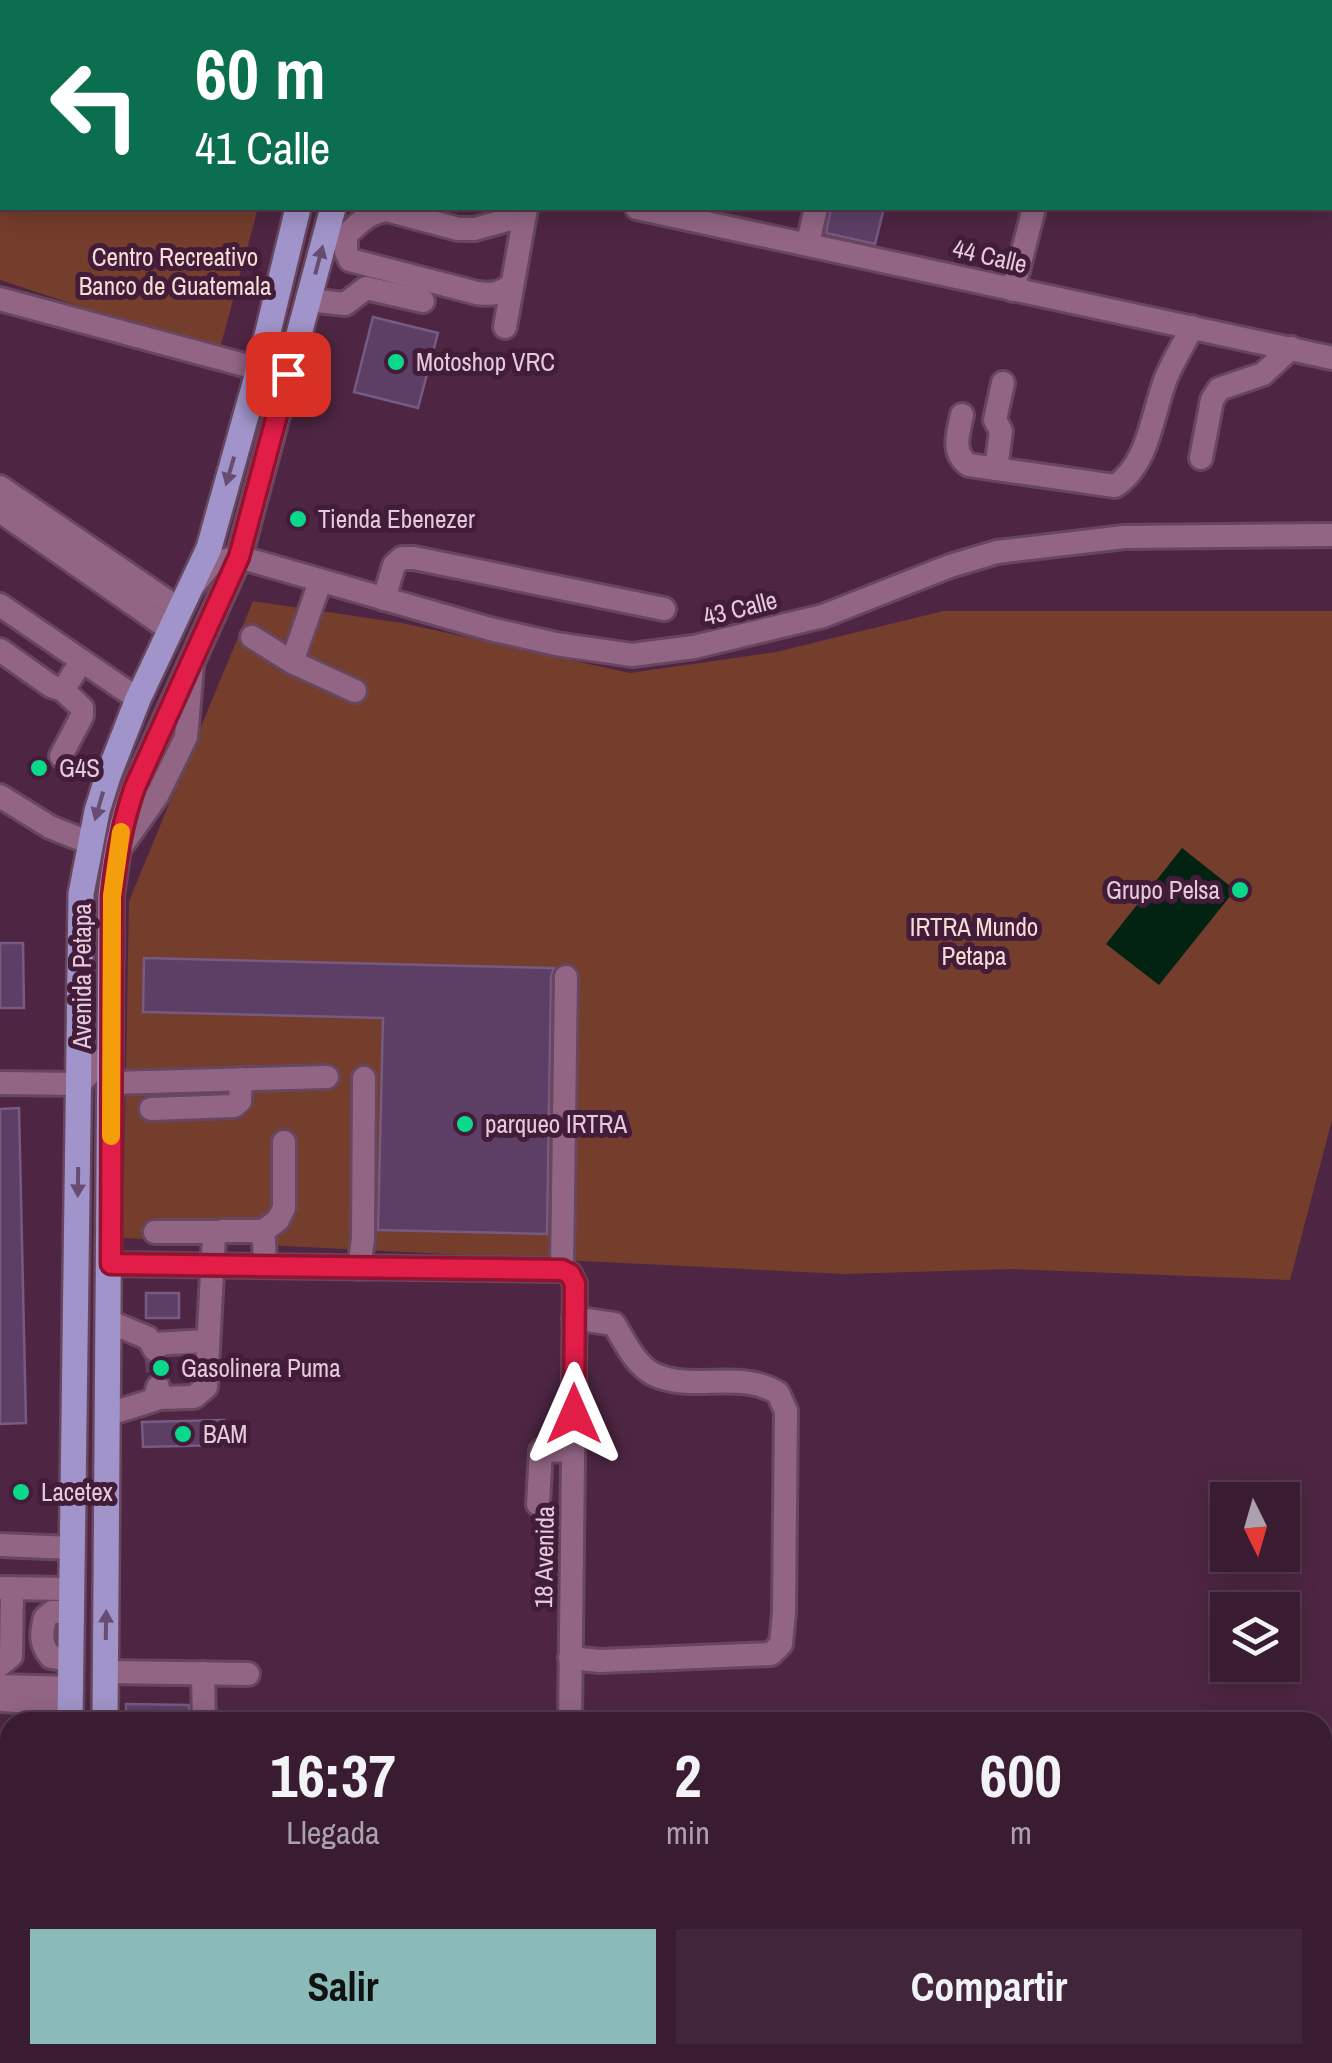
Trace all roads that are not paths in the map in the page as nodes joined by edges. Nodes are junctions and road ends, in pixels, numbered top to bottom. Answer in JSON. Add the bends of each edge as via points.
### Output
{"nodes":[{"id":1,"x":298,"y":210,"type":"edge"},
{"id":2,"x":331,"y":210,"type":"edge"},
{"id":3,"x":655,"y":210,"type":"edge"},
{"id":4,"x":816,"y":210,"type":"edge"},
{"id":5,"x":1033,"y":210,"type":"edge"},
{"id":6,"x":526,"y":211,"type":"edge"},
{"id":7,"x":808,"y":243,"type":"junction"},
{"id":8,"x":512,"y":284,"type":"junction"},
{"id":9,"x":1012,"y":290,"type":"junction"},
{"id":10,"x":0,"y":299,"type":"edge"},
{"id":11,"x":308,"y":300,"type":"junction"},
{"id":12,"x":423,"y":300,"type":"dead end"},
{"id":13,"x":505,"y":327,"type":"dead end"},
{"id":14,"x":1192,"y":328,"type":"junction"},
{"id":15,"x":1292,"y":348,"type":"junction"},
{"id":16,"x":1332,"y":358,"type":"edge"},
{"id":17,"x":259,"y":369,"type":"junction"},
{"id":18,"x":1002,"y":382,"type":"dead end"},
{"id":19,"x":962,"y":415,"type":"dead end"},
{"id":20,"x":1201,"y":458,"type":"dead end"},
{"id":21,"x":996,"y":469,"type":"junction"},
{"id":22,"x":0,"y":487,"type":"edge"},
{"id":23,"x":0,"y":510,"type":"edge"},
{"id":24,"x":1332,"y":535,"type":"edge"},
{"id":25,"x":239,"y":557,"type":"junction"},
{"id":26,"x":320,"y":582,"type":"junction"},
{"id":27,"x":384,"y":599,"type":"junction"},
{"id":28,"x":664,"y":609,"type":"dead end"},
{"id":29,"x":3,"y":614,"type":"edge"},
{"id":30,"x":177,"y":614,"type":"junction"},
{"id":31,"x":252,"y":637,"type":"dead end"},
{"id":32,"x":0,"y":650,"type":"edge"},
{"id":33,"x":82,"y":662,"type":"junction"},
{"id":34,"x":292,"y":662,"type":"junction"},
{"id":35,"x":63,"y":690,"type":"junction"},
{"id":36,"x":355,"y":691,"type":"dead end"},
{"id":37,"x":138,"y":699,"type":"junction"},
{"id":38,"x":60,"y":756,"type":"dead end"},
{"id":39,"x":0,"y":796,"type":"edge"},
{"id":40,"x":90,"y":843,"type":"junction"},
{"id":41,"x":566,"y":977,"type":"dead end"},
{"id":42,"x":111,"y":1052,"type":"junction"},
{"id":43,"x":327,"y":1077,"type":"dead end"},
{"id":44,"x":364,"y":1078,"type":"dead end"},
{"id":45,"x":240,"y":1079,"type":"junction"},
{"id":46,"x":0,"y":1083,"type":"edge"},
{"id":47,"x":111,"y":1083,"type":"junction"},
{"id":48,"x":79,"y":1084,"type":"junction"},
{"id":49,"x":151,"y":1110,"type":"dead end"},
{"id":50,"x":284,"y":1142,"type":"dead end"},
{"id":51,"x":156,"y":1232,"type":"dead end"},
{"id":52,"x":218,"y":1232,"type":"junction"},
{"id":53,"x":261,"y":1233,"type":"junction"},
{"id":54,"x":111,"y":1264,"type":"junction"},
{"id":55,"x":212,"y":1266,"type":"junction"},
{"id":56,"x":265,"y":1266,"type":"junction"},
{"id":57,"x":360,"y":1268,"type":"junction"},
{"id":58,"x":566,"y":1272,"type":"junction"},
{"id":59,"x":574,"y":1318,"type":"junction"},
{"id":60,"x":110,"y":1322,"type":"junction"},
{"id":61,"x":208,"y":1340,"type":"junction"},
{"id":62,"x":109,"y":1414,"type":"junction"},
{"id":63,"x":573,"y":1450,"type":"junction"},
{"id":64,"x":538,"y":1504,"type":"dead end"},
{"id":65,"x":0,"y":1545,"type":"edge"},
{"id":66,"x":72,"y":1548,"type":"junction"},
{"id":67,"x":6,"y":1588,"type":"edge"},
{"id":68,"x":70,"y":1601,"type":"junction"},
{"id":69,"x":5,"y":1627,"type":"edge"},
{"id":70,"x":570,"y":1658,"type":"junction"},
{"id":71,"x":0,"y":1665,"type":"edge"},
{"id":72,"x":106,"y":1672,"type":"junction"},
{"id":73,"x":203,"y":1673,"type":"junction"},
{"id":74,"x":248,"y":1674,"type":"dead end"},
{"id":75,"x":0,"y":1686,"type":"edge"},
{"id":76,"x":0,"y":1700,"type":"edge"},
{"id":77,"x":70,"y":1705,"type":"edge"},
{"id":78,"x":105,"y":1712,"type":"edge"},
{"id":79,"x":204,"y":1712,"type":"edge"},
{"id":80,"x":570,"y":1712,"type":"edge"}],
"edges":[{"from":1,"to":17,"type":"main road","name":"Avenida Petapa"},
{"from":11,"to":2,"type":"main road","name":"Avenida Petapa","one_way":true},
{"from":3,"to":7,"type":"street","name":"44 Calle"},
{"from":4,"to":7,"type":"street"},
{"from":5,"to":9,"type":"street"},
{"from":6,"to":8,"type":"street"},
{"from":6,"to":8,"type":"street","via":[[475,229],[378,211],[346,235],[350,260],[490,295]]},
{"from":7,"to":9,"type":"street","name":"44 Calle"},
{"from":8,"to":13,"type":"street"},
{"from":9,"to":14,"type":"street","name":"44 Calle"},
{"from":10,"to":17,"type":"street"},
{"from":11,"to":12,"type":"street","via":[[345,304],[366,288]]},
{"from":11,"to":25,"type":"main road","name":"Avenida Petapa"},
{"from":14,"to":15,"type":"street","name":"44 Calle"},
{"from":14,"to":21,"type":"street","via":[[1127,478],[1115,486]]},
{"from":15,"to":16,"type":"street","name":"44 Calle"},
{"from":15,"to":20,"type":"street","via":[[1263,374],[1219,389]]},
{"from":17,"to":30,"type":"main road","name":"Avenida Petapa","one_way":true,"via":[[208,548]]},
{"from":18,"to":21,"type":"street"},
{"from":19,"to":21,"type":"street","via":[[956,444],[962,460]]},
{"from":22,"to":30,"type":"street"},
{"from":23,"to":30,"type":"street"},
{"from":24,"to":27,"type":"street","name":"43 Calle","via":[[1124,537],[997,552],[822,616],[632,655],[506,633]]},
{"from":25,"to":26,"type":"street","name":"43 Calle"},
{"from":25,"to":30,"type":"street","via":[[212,562]]},
{"from":25,"to":42,"type":"main road","name":"Avenida Petapa","via":[[124,816],[112,896]]},
{"from":26,"to":27,"type":"street","name":"43 Calle"},
{"from":26,"to":34,"type":"street"},
{"from":27,"to":28,"type":"street","via":[[394,566],[414,558]]},
{"from":29,"to":33,"type":"street"},
{"from":30,"to":37,"type":"main road","name":"Avenida Petapa"},
{"from":31,"to":34,"type":"street"},
{"from":32,"to":35,"type":"street"},
{"from":33,"to":35,"type":"street"},
{"from":33,"to":37,"type":"street"},
{"from":34,"to":36,"type":"street"},
{"from":35,"to":38,"type":"street","via":[[83,712]]},
{"from":37,"to":40,"type":"main road","name":"Avenida Petapa","one_way":true},
{"from":39,"to":40,"type":"street"},
{"from":40,"to":48,"type":"main road","name":"Avenida Petapa","via":[[81,894]]},
{"from":41,"to":58,"type":"street","name":"18 Avenida"},
{"from":42,"to":47,"type":"main road","name":"Avenida Petapa"},
{"from":42,"to":48,"type":"street"},
{"from":43,"to":45,"type":"street"},
{"from":44,"to":57,"type":"street"},
{"from":45,"to":47,"type":"street"},
{"from":45,"to":49,"type":"street","via":[[234,1106]]},
{"from":46,"to":48,"type":"street"},
{"from":47,"to":54,"type":"main road","name":"Avenida Petapa"},
{"from":48,"to":66,"type":"main road","name":"Avenida Petapa","one_way":true},
{"from":50,"to":53,"type":"street","via":[[284,1208]]},
{"from":51,"to":52,"type":"street"},
{"from":52,"to":53,"type":"street"},
{"from":52,"to":55,"type":"street"},
{"from":53,"to":56,"type":"street"},
{"from":54,"to":55,"type":"street"},
{"from":54,"to":60,"type":"main road","name":"Avenida Petapa"},
{"from":55,"to":56,"type":"street"},
{"from":55,"to":61,"type":"street"},
{"from":56,"to":57,"type":"street"},
{"from":57,"to":58,"type":"street"},
{"from":58,"to":59,"type":"street","name":"18 Avenida","via":[[575,1284]]},
{"from":59,"to":63,"type":"street","name":"18 Avenida"},
{"from":59,"to":70,"type":"street","via":[[614,1324],[651,1374],[680,1381],[750,1380],[778,1392],[786,1410],[784,1612],[781,1644],[771,1654]]},
{"from":60,"to":61,"type":"street","via":[[154,1347]]},
{"from":60,"to":62,"type":"main road","name":"Avenida Petapa"},
{"from":61,"to":62,"type":"street","via":[[201,1393],[157,1392]]},
{"from":72,"to":62,"type":"main road","name":"Avenida Petapa","one_way":true},
{"from":63,"to":64,"type":"street","via":[[541,1451]]},
{"from":63,"to":70,"type":"street","name":"18 Avenida"},
{"from":65,"to":66,"type":"street"},
{"from":66,"to":68,"type":"main road","name":"Avenida Petapa"},
{"from":67,"to":68,"type":"street"},
{"from":67,"to":69,"type":"street"},
{"from":68,"to":77,"type":"main road","name":"Avenida Petapa"},
{"from":69,"to":71,"type":"street","via":[[11,1656]]},
{"from":70,"to":80,"type":"street","name":"18 Avenida"},
{"from":72,"to":73,"type":"street"},
{"from":72,"to":78,"type":"main road","name":"Avenida Petapa"},
{"from":73,"to":74,"type":"street"},
{"from":73,"to":79,"type":"street"},
{"from":75,"to":77,"type":"street"},
{"from":76,"to":77,"type":"street"}]}
